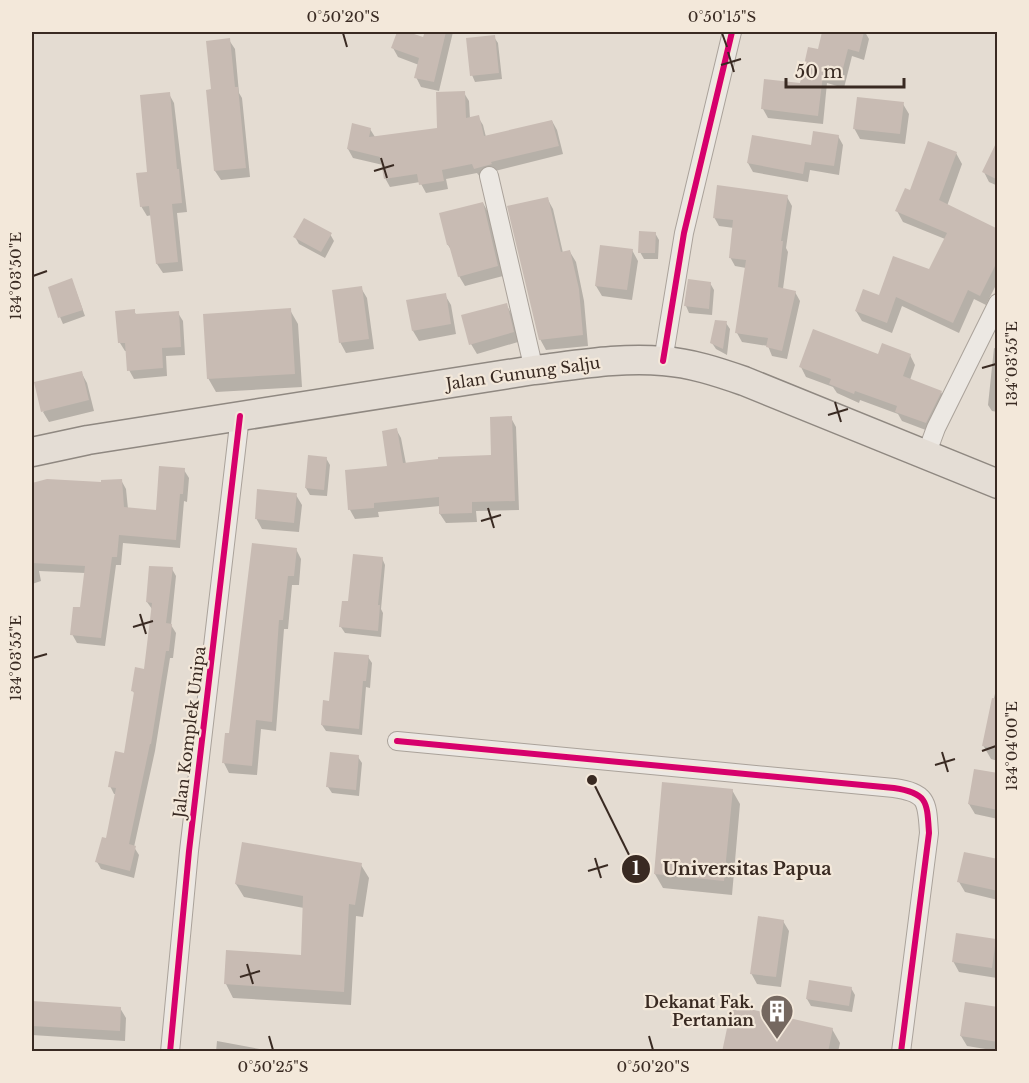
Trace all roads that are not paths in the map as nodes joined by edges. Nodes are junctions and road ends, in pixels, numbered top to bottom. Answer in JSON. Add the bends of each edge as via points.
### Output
{"nodes":[{"id":1,"x":732,"y":32,"type":"edge"},
{"id":2,"x":489,"y":177,"type":"dead end"},
{"id":3,"x":998,"y":303,"type":"edge"},
{"id":4,"x":663,"y":361,"type":"junction"},
{"id":5,"x":534,"y":370,"type":"junction"},
{"id":6,"x":240,"y":416,"type":"junction"},
{"id":7,"x":32,"y":452,"type":"edge"},
{"id":8,"x":926,"y":455,"type":"junction"},
{"id":9,"x":998,"y":484,"type":"edge"},
{"id":10,"x":397,"y":741,"type":"dead end"},
{"id":11,"x":170,"y":1052,"type":"edge"},
{"id":12,"x":901,"y":1052,"type":"edge"}],
"edges":[{"from":1,"to":4,"type":"street","via":[[684,233]]},
{"from":2,"to":5,"type":"street"},
{"from":3,"to":8,"type":"street"},
{"from":4,"to":5,"type":"main road","name":"Jalan Gunung Salju","via":[[601,362]]},
{"from":4,"to":8,"type":"main road","name":"Jalan Gunung Salju","via":[[708,369],[744,381]]},
{"from":5,"to":6,"type":"main road","name":"Jalan Gunung Salju"},
{"from":6,"to":7,"type":"main road","name":"Jalan Gunung Salju"},
{"from":6,"to":11,"type":"street","name":"Jalan Komplek Unipa","via":[[189,851]]},
{"from":8,"to":9,"type":"main road","name":"Jalan Gunung Salju"},
{"from":10,"to":12,"type":"street","via":[[894,788],[918,794],[927,812],[929,833]]}]}
